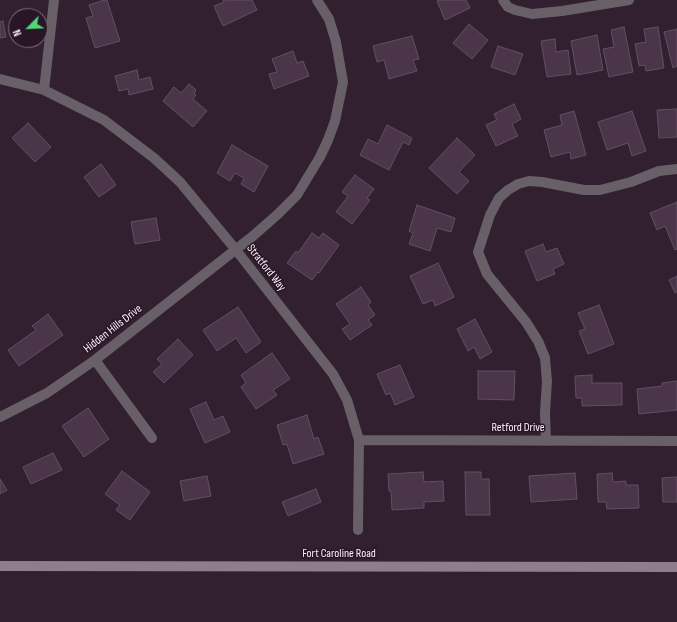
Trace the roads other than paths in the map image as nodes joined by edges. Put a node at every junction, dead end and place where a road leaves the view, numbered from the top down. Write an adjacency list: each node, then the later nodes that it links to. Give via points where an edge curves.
1 (54, 0): 6 (street)
2 (316, 0): 8 (street, Hidden Hills Drive, via 329,19 342,75 343,82 335,121 320,157 297,196)
3 (503, 0): 4 (street, via 515,10 532,14)
4 (629, 0)
5 (0, 79): 6 (street, Stratford Way)
6 (44, 90): 8 (street, Stratford Way, via 104,120 154,158 180,182)
7 (677, 169): 13 (street, via 659,171 600,190 584,190 529,181 508,190 499,198 490,215 478,252 487,274 526,322 545,358)
8 (236, 250): 9 (street, Hidden Hills Drive); 12 (street, Stratford Way, via 333,374 347,400)
9 (95, 360): 10 (street, Hidden Hills Drive, via 47,393); 11 (street)
10 (0, 417)
11 (152, 438)
12 (359, 440): 13 (street, Retford Drive); 15 (street, Stratford Way)
13 (546, 440): 14 (street, Retford Drive)
14 (677, 441)
15 (358, 530)
16 (0, 566): 17 (street, Fort Caroline Road)
17 (677, 567)

